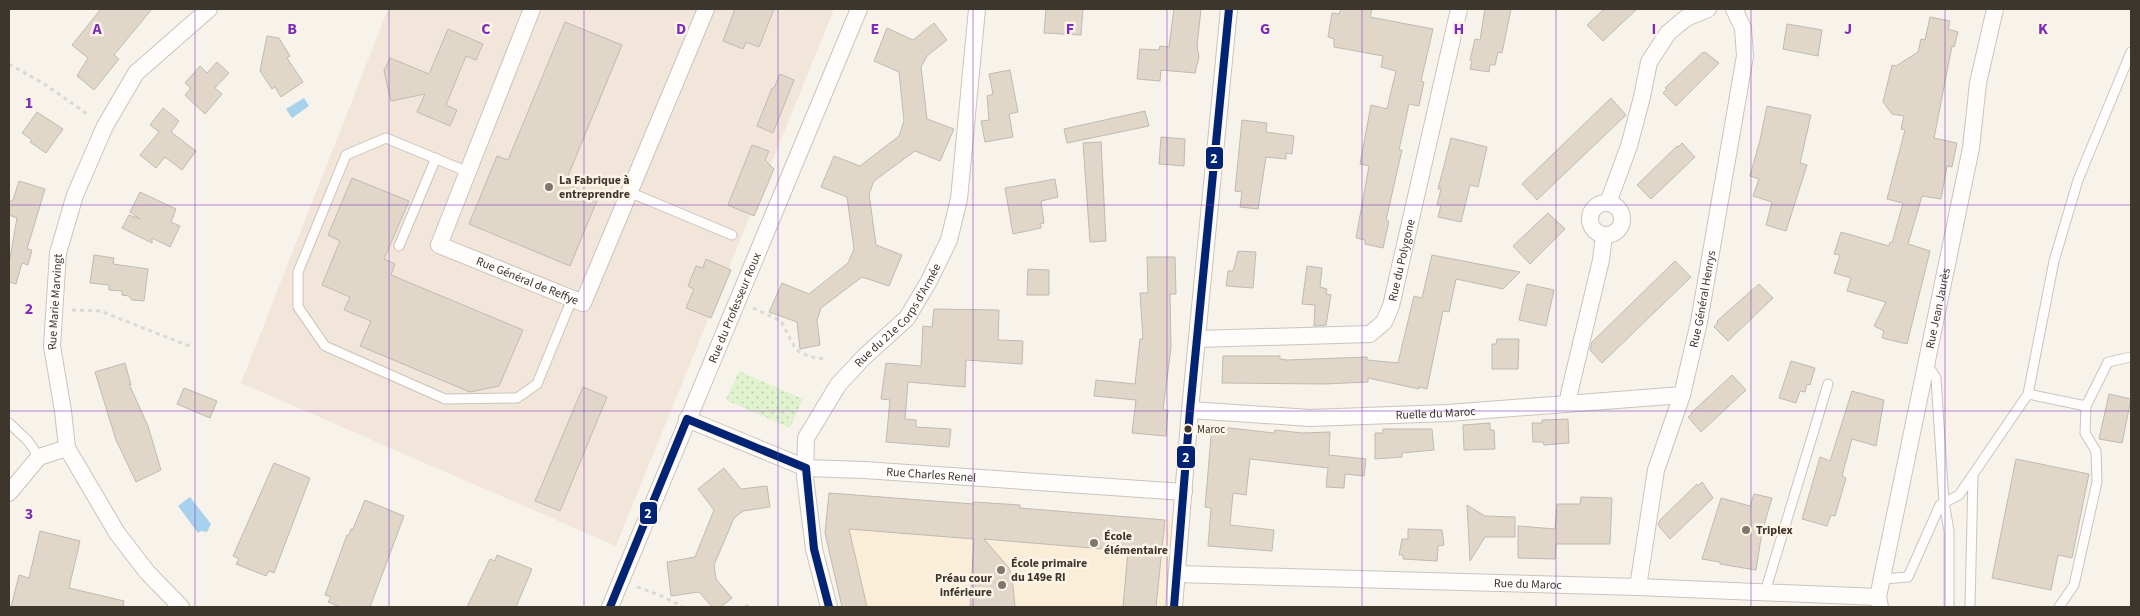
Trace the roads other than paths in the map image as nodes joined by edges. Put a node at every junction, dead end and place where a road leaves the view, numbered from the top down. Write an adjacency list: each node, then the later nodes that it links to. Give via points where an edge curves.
1 (209, 9): 31 (street, Rue Marie Marvingt, via 136,73 105,126 75,195 58,253 52,346)
2 (532, 9): 13 (street, Rue Général de Reffye)
3 (706, 9): 14 (street, Rue Général de Reffye)
4 (859, 9): 29 (street, Rue du Professeur Roux)
5 (977, 9): 33 (street, Rue du 21e Corps d'Armée, via 958,199 949,240 907,318 838,385 806,438)
6 (1229, 9): 20 (street)
7 (1459, 9): 20 (street, Rue du Polygone, via 1391,306 1384,322 1370,334)
8 (1708, 9): 15 (street, via 1686,18 1668,33 1649,62 1629,146)
9 (1734, 9): 25 (street, Rue Général Henrys, via 1743,28 1745,56 1699,322)
10 (1996, 9): 22 (street, Rue Jean Jaurès, via 1978,83 1971,148)
11 (2131, 52): 24 (lane, via 2078,180 2054,261)
12 (436, 158): 13 (lane); 18 (lane); 19 (lane, via 386,138 346,155 298,272 298,307 325,346 445,399 517,398 537,384)
13 (468, 172): 19 (street, Rue Général de Reffye, via 439,245)
14 (629, 192): 16 (lane); 19 (street, Rue Général de Reffye, via 583,303)
15 (1608, 203): 17 (street, via 1616,206 1622,222 1619,230); 17 (street, via 1599,204 1589,217 1590,226)
16 (732, 235)
17 (1604, 236): 26 (street)
18 (399, 246)
19 (572, 299)
20 (1197, 339): 28 (street)
21 (2131, 357): 27 (lane, via 2108,362)
22 (1926, 364): 37 (lane, via 1936,378); 39 (street, Rue Jean Jaurès)
23 (1828, 384): 41 (lane)
24 (2028, 394): 27 (lane); 34 (lane)
25 (1682, 395): 26 (street, Ruelle du Maroc); 40 (street, Rue Général Henrys, via 1656,470)
26 (1569, 403): 28 (street, Ruelle du Maroc, via 1448,413 1310,418)
27 (2086, 406): 49 (lane, via 2085,433 2096,451 2097,482 2074,585)
28 (1190, 410): 35 (street)
29 (687, 419): 33 (street, Rue Charles Renel); 44 (street, Rue du Professeur Roux)
30 (9, 423): 32 (lane)
31 (67, 448): 32 (street); 43 (street, Rue Marie Marvingt, via 118,533 147,572)
32 (39, 457): 36 (street)
33 (806, 468): 35 (street, Rue Charles Renel); 45 (street, Rue du 21e Corps d'Armée, via 814,549)
34 (1972, 476): 37 (lane, via 1959,495); 48 (lane)
35 (1184, 492): 38 (street)
36 (9, 494)
37 (1944, 502): 39 (lane, via 1908,577); 47 (lane, via 1949,531)
38 (1177, 574): 40 (street, Rue du Maroc); 46 (street)
39 (1882, 579): 42 (street, Rue Jean Jaurès)
40 (1638, 587): 41 (street, Rue du Maroc)
41 (1765, 592): 42 (street, Rue du Maroc)
42 (1879, 602)
43 (181, 607)
44 (610, 607)
45 (829, 607)
46 (1174, 607)
47 (1949, 607)
48 (1970, 607)
49 (2059, 607)

